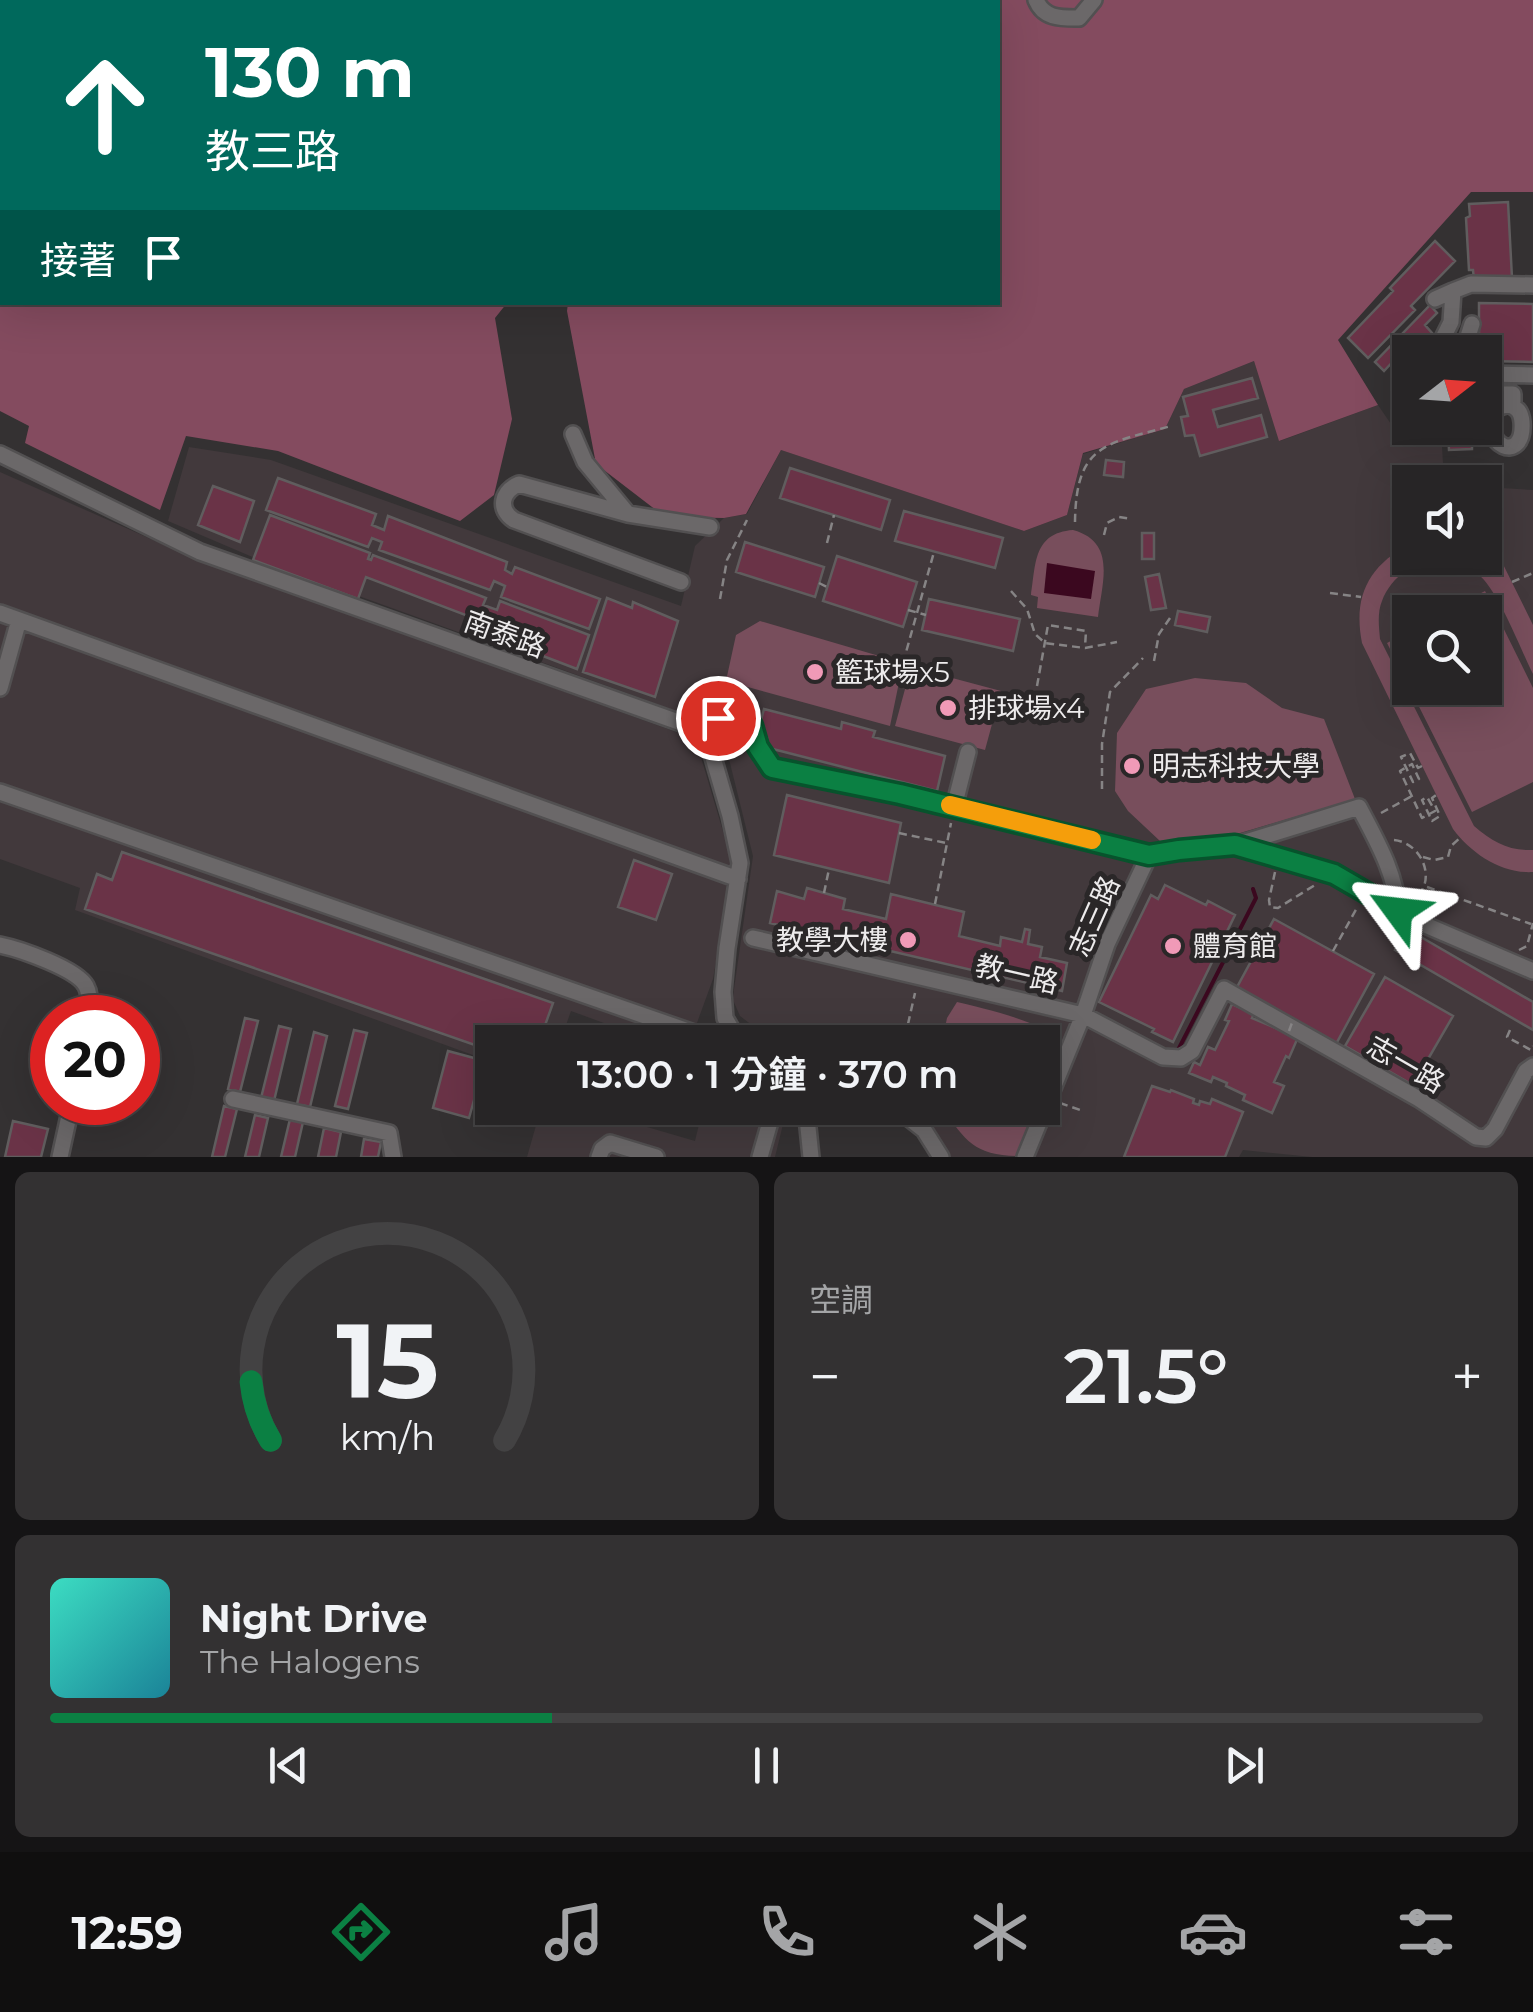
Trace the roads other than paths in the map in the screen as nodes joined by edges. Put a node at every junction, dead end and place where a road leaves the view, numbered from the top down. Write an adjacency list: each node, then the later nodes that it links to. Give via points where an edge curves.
1 (1036, 0): 2 (street, via 1052,18 1079,18)
2 (1094, 0)
3 (1533, 285): 4 (street, via 1471,284)
4 (1453, 291): 5 (street); 7 (street)
5 (1435, 299)
6 (1472, 324): 8 (street)
7 (1444, 335)
8 (1468, 335)
9 (1502, 374): 10 (street)
10 (1533, 375)
11 (1502, 394): 12 (street, via 1513,394)
12 (1513, 406)
13 (573, 434): 15 (street, via 584,462)
14 (0, 454): 27 (street, 南泰路, via 200,552 684,724 712,754 740,863)
15 (628, 514): 16 (street); 17 (street, via 520,484 510,488 502,507 514,520)
16 (710, 527)
17 (681, 582)
18 (0, 613): 19 (street)
19 (19, 620): 20 (street); 27 (street)
20 (0, 688)
21 (718, 718): 24 (street, via 752,726 772,768)
22 (968, 752): 24 (street)
23 (0, 792): 35 (street)
24 (954, 806): 26 (street)
25 (1235, 845): 26 (street, 志三路); 28 (street, 志三路, via 1334,874); 28 (street, via 1360,807 1387,862)
26 (1149, 855): 34 (street, 志三路)
27 (738, 879): 36 (street, 南泰路, via 723,992)
28 (1398, 908): 31 (street, 志三路)
29 (753, 938): 34 (street, 教一路)
30 (0, 945): 33 (street, via 80,976)
31 (1533, 971)
32 (1224, 989): 34 (street, 教一路, via 1192,1051 1180,1058 1163,1057); 37 (street, 志一路, via 1476,1137 1494,1129)
33 (89, 995)
34 (1083, 1014): 50 (street, 志三路)
35 (669, 1025)
36 (729, 1025)
37 (1533, 1066)
38 (233, 1098): 44 (street, via 389,1133)
39 (67, 1125): 43 (street)
40 (769, 1125): 47 (street)
41 (807, 1125): 48 (street)
42 (918, 1125): 49 (street)
43 (60, 1157)
44 (393, 1157)
45 (599, 1157): 46 (street, via 610,1143)
46 (656, 1157)
47 (760, 1157)
48 (810, 1157)
49 (941, 1157)
50 (1025, 1157)

